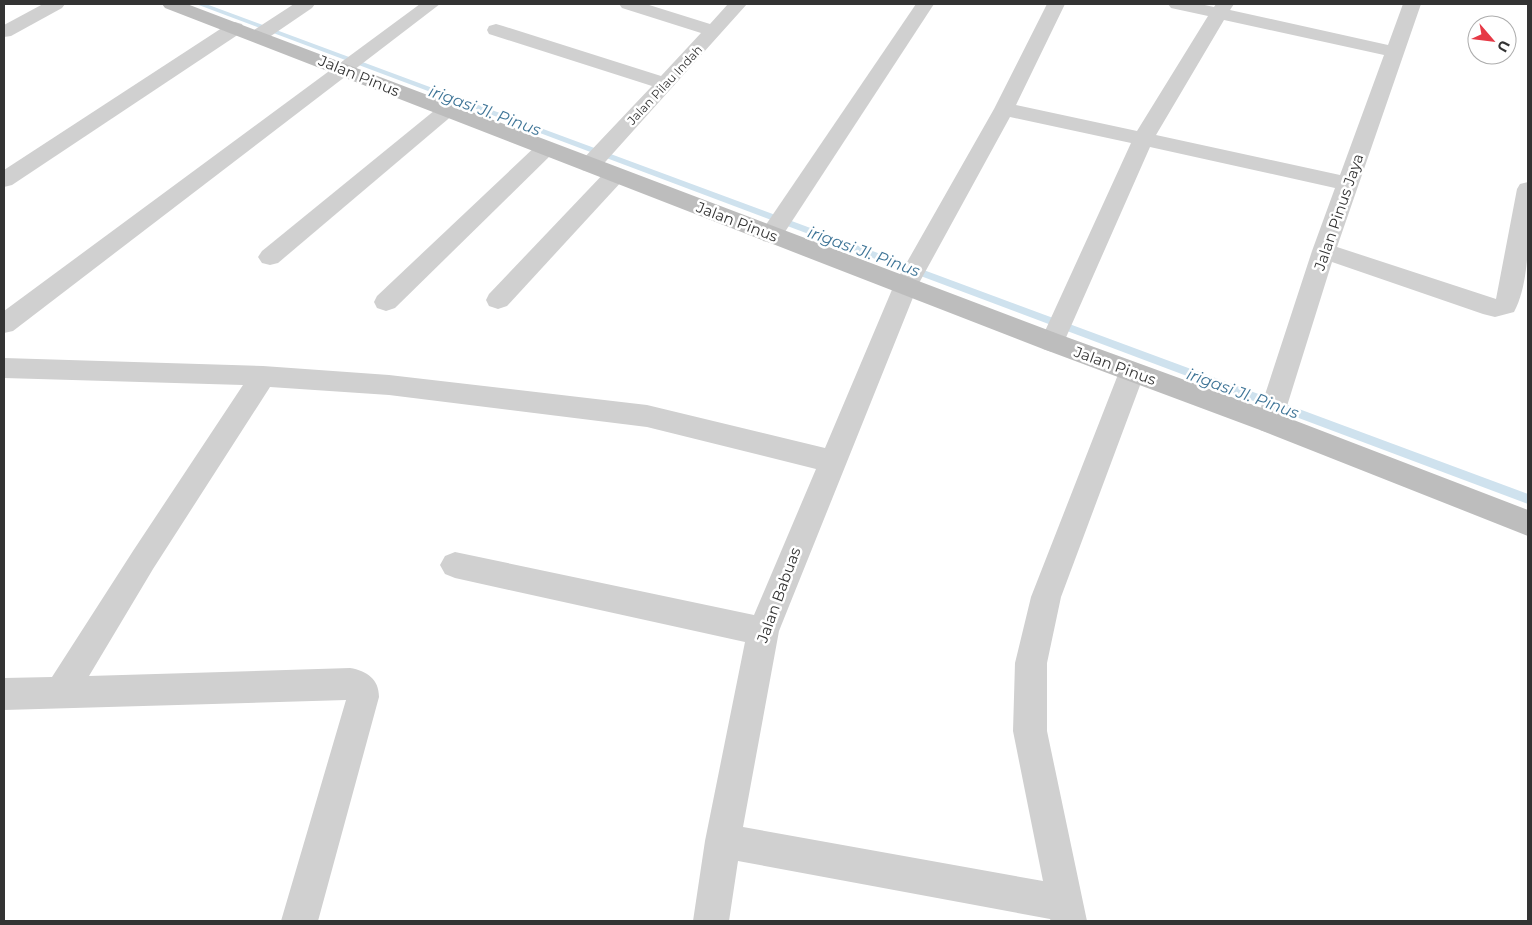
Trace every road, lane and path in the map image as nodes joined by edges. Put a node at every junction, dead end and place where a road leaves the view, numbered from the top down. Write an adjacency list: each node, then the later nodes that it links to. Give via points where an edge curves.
1 (56, 4): 15 (street)
2 (171, 4): 12 (street, Jalan Pinus)
3 (306, 4): 16 (street)
4 (431, 4): 18 (street)
5 (628, 4): 14 (street)
6 (738, 4): 14 (street, Jalan Pilau Indah)
7 (925, 4): 29 (street)
8 (1056, 4): 20 (street, Jalan Babuas)
9 (1177, 4): 11 (street)
10 (1412, 4): 17 (street, Jalan Pinus Jaya)
11 (1223, 9): 17 (street); 22 (street)
12 (235, 28): 16 (street, Jalan Pinus); 26 (street)
13 (496, 30): 19 (street)
14 (714, 31): 19 (street, Jalan Pilau Indah)
15 (4, 32)
16 (258, 36): 18 (street, Jalan Pinus)
17 (1395, 52): 27 (street, Jalan Pinus Jaya)
18 (344, 70): 21 (street, Jalan Pinus); 35 (street)
19 (666, 84): 24 (street, Jalan Pilau Indah)
20 (1004, 109): 22 (street); 32 (street, Jalan Babuas)
21 (447, 110): 23 (street, Jalan Pinus); 31 (street)
22 (1143, 139): 27 (street); 36 (street)
23 (546, 148): 24 (street, Jalan Pinus); 34 (street)
24 (590, 166): 25 (street, Jalan Pinus)
25 (615, 175): 29 (street, Jalan Pinus); 33 (street)
26 (4, 180)
27 (1348, 184): 30 (street, Jalan Pinus Jaya)
28 (1528, 189): 30 (street, via 1505,306 1483,305)
29 (771, 235): 32 (street, Jalan Pinus)
30 (1324, 251): 40 (street, Jalan Pinus Jaya)
31 (270, 257)
32 (906, 285): 36 (street, Jalan Pinus); 41 (street, Jalan Babuas)
33 (498, 300)
34 (386, 302)
35 (4, 324)
36 (1052, 342): 38 (street, Jalan Pinus)
37 (4, 368): 39 (street)
38 (1132, 372): 40 (street, Jalan Pinus); 48 (street, via 1046,597 1030,663 1030,731)
39 (263, 376): 41 (street, via 389,385 647,416); 45 (street)
40 (1269, 422): 42 (street, Jalan Pinus)
41 (832, 461): 44 (street, Jalan Babuas)
42 (1528, 523)
43 (455, 565): 44 (street)
44 (763, 631): 47 (street, Jalan Babuas)
45 (60, 692): 46 (street); 49 (street, via 350,684 363,690 364,697)
46 (4, 694)
47 (723, 841): 48 (street); 50 (street, Jalan Babuas)
48 (1067, 912)
49 (300, 921)
50 (712, 921)

